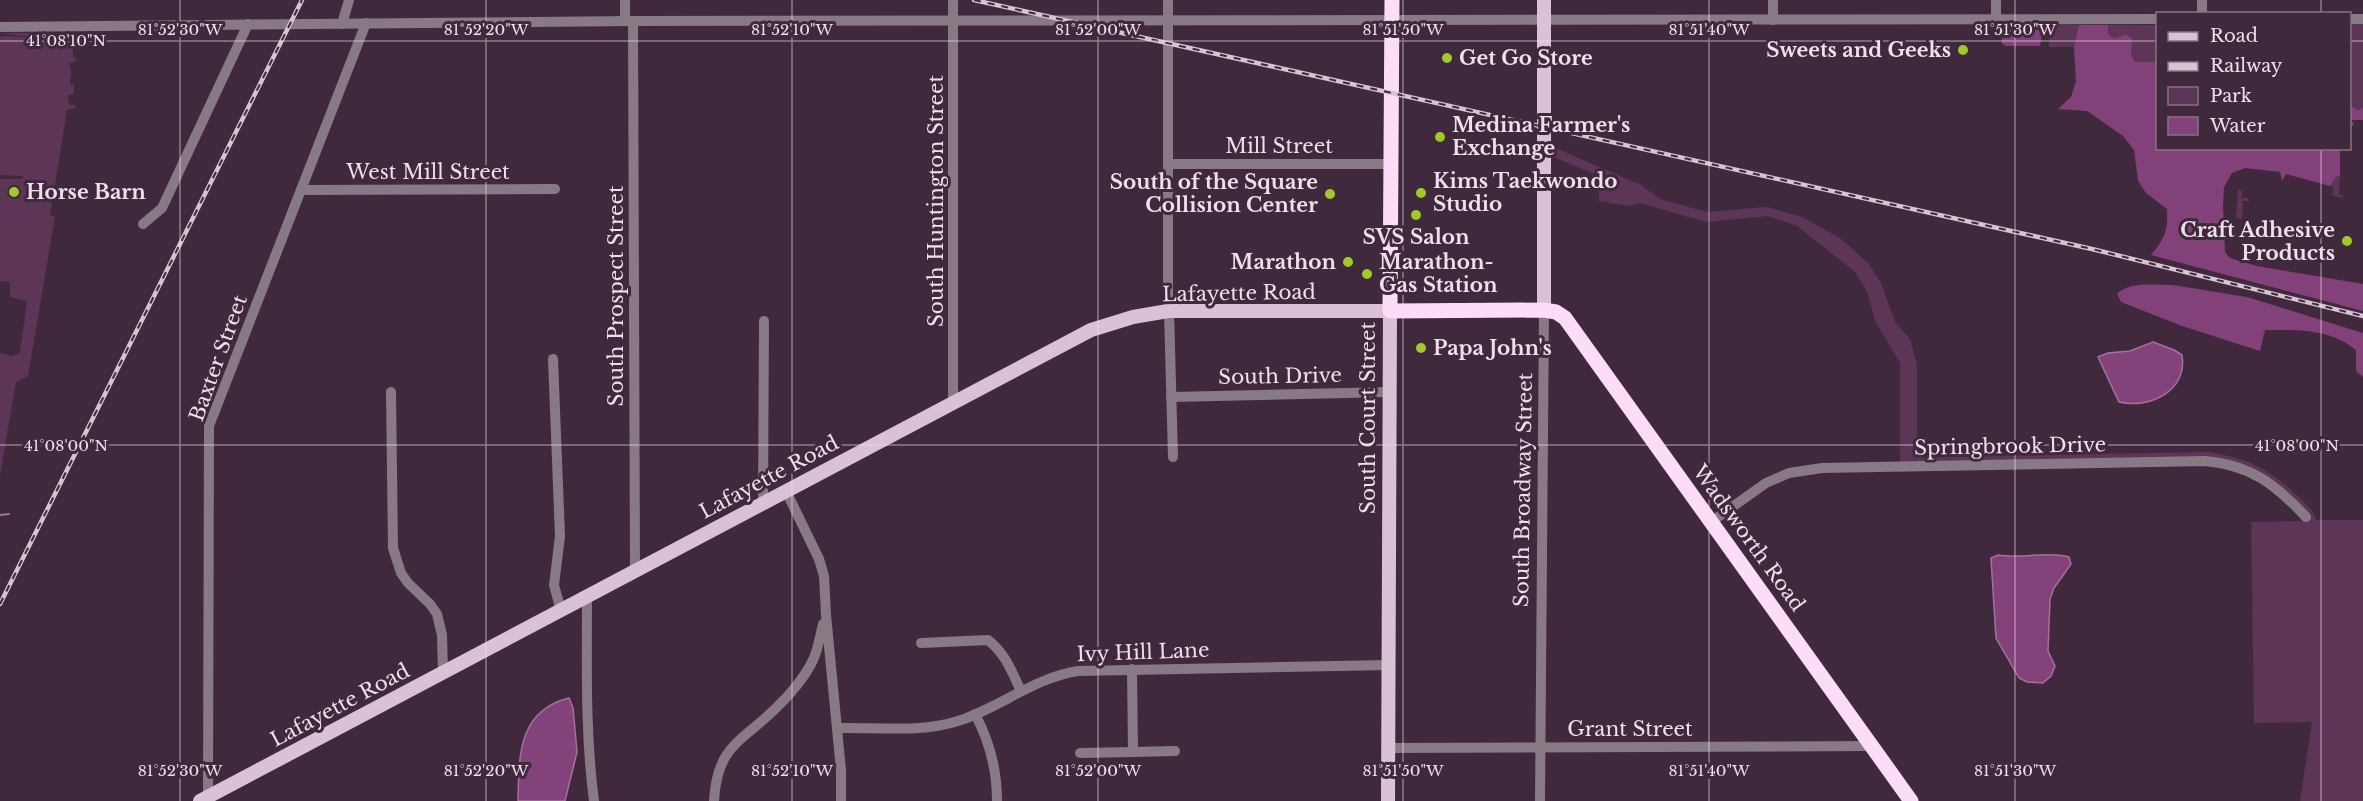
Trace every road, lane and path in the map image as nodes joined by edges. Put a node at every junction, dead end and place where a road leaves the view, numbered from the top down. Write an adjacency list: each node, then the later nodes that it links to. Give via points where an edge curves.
1 (349, 0): 19 (street)
2 (625, 0): 14 (street, South Prospect Street)
3 (953, 0): 15 (street, South Huntington Street)
4 (1168, 0): 16 (street)
5 (1392, 0): 11 (highway, South Court Street)
6 (1544, 0): 12 (main road, South Broadway Street)
7 (1773, 0): 13 (street)
8 (1996, 0): 9 (street)
9 (1996, 19): 10 (street); 13 (street)
10 (2156, 19)
11 (1392, 20): 12 (street); 16 (street); 22 (highway, South Court Street)
12 (1544, 20): 13 (street); 27 (main road, South Broadway Street)
13 (1773, 20)
14 (629, 21): 15 (street); 17 (street); 40 (street, South Prospect Street)
15 (955, 21): 16 (street); 34 (street, South Huntington Street)
16 (1168, 21): 21 (street)
17 (366, 23): 19 (street); 24 (street, Baxter Street)
18 (248, 24): 19 (street); 20 (street); 25 (street, via 162,208)
19 (342, 24)
20 (0, 27)
21 (1168, 164): 22 (street, Mill Street); 28 (street)
22 (1390, 164): 26 (highway, South Court Street)
23 (555, 189): 24 (street, West Mill Street)
24 (301, 190): 57 (street, Baxter Street, via 209,426)
25 (143, 224)
26 (1390, 310): 27 (highway); 28 (main road, Lafayette Road); 32 (main road, South Court Street)
27 (1544, 310): 39 (highway, Wadsworth Road, via 1565,318); 52 (street, South Broadway Street)
28 (1168, 311): 33 (street); 34 (main road, Lafayette Road, via 1090,330)
29 (764, 321): 37 (street)
30 (553, 359): 42 (street, via 560,536 554,585)
31 (391, 392): 47 (street, via 393,548 401,573 436,614 442,635)
32 (1389, 392): 33 (street, South Drive); 45 (main road, South Court Street)
33 (1170, 397): 35 (street)
34 (953, 402): 36 (main road, Lafayette Road)
35 (1173, 458)
36 (786, 491): 37 (main road, Lafayette Road); 43 (street, via 819,559)
37 (763, 502): 40 (main road, Lafayette Road)
38 (2306, 517): 39 (street, Springbrook Drive, via 2265,479 2235,466 2205,460 1822,468 1766,483)
39 (1712, 522): 51 (highway, Wadsworth Road)
40 (635, 571): 41 (main road, Lafayette Road)
41 (587, 597): 42 (main road, Lafayette Road); 58 (street, via 588,720)
42 (561, 611): 47 (main road, Lafayette Road)
43 (826, 615): 50 (street); 59 (street, via 814,660 777,708 730,750 718,775)
44 (921, 643): 48 (street, via 988,640 1010,666)
45 (1388, 665): 46 (street, Ivy Hill Lane); 53 (main road, South Court Street)
46 (1132, 669): 48 (street, Ivy Hill Lane, via 1062,673); 55 (street)
47 (443, 673): 57 (main road, Lafayette Road)
48 (1021, 691): 49 (street, Ivy Hill Lane)
49 (975, 714): 50 (street, Ivy Hill Lane, via 933,727); 61 (street, via 993,754)
50 (837, 728): 60 (street)
51 (1872, 746): 52 (street, Grant Street); 64 (highway, Wadsworth Road)
52 (1540, 747): 53 (street, Grant Street); 63 (street, South Broadway Street)
53 (1388, 748): 62 (main road, South Court Street)
54 (1175, 751): 55 (street)
55 (1133, 752): 56 (street)
56 (1080, 753)
57 (204, 799)
58 (594, 801)
59 (714, 801)
60 (841, 801)
61 (997, 801)
62 (1388, 801)
63 (1540, 801)
64 (1911, 801)

